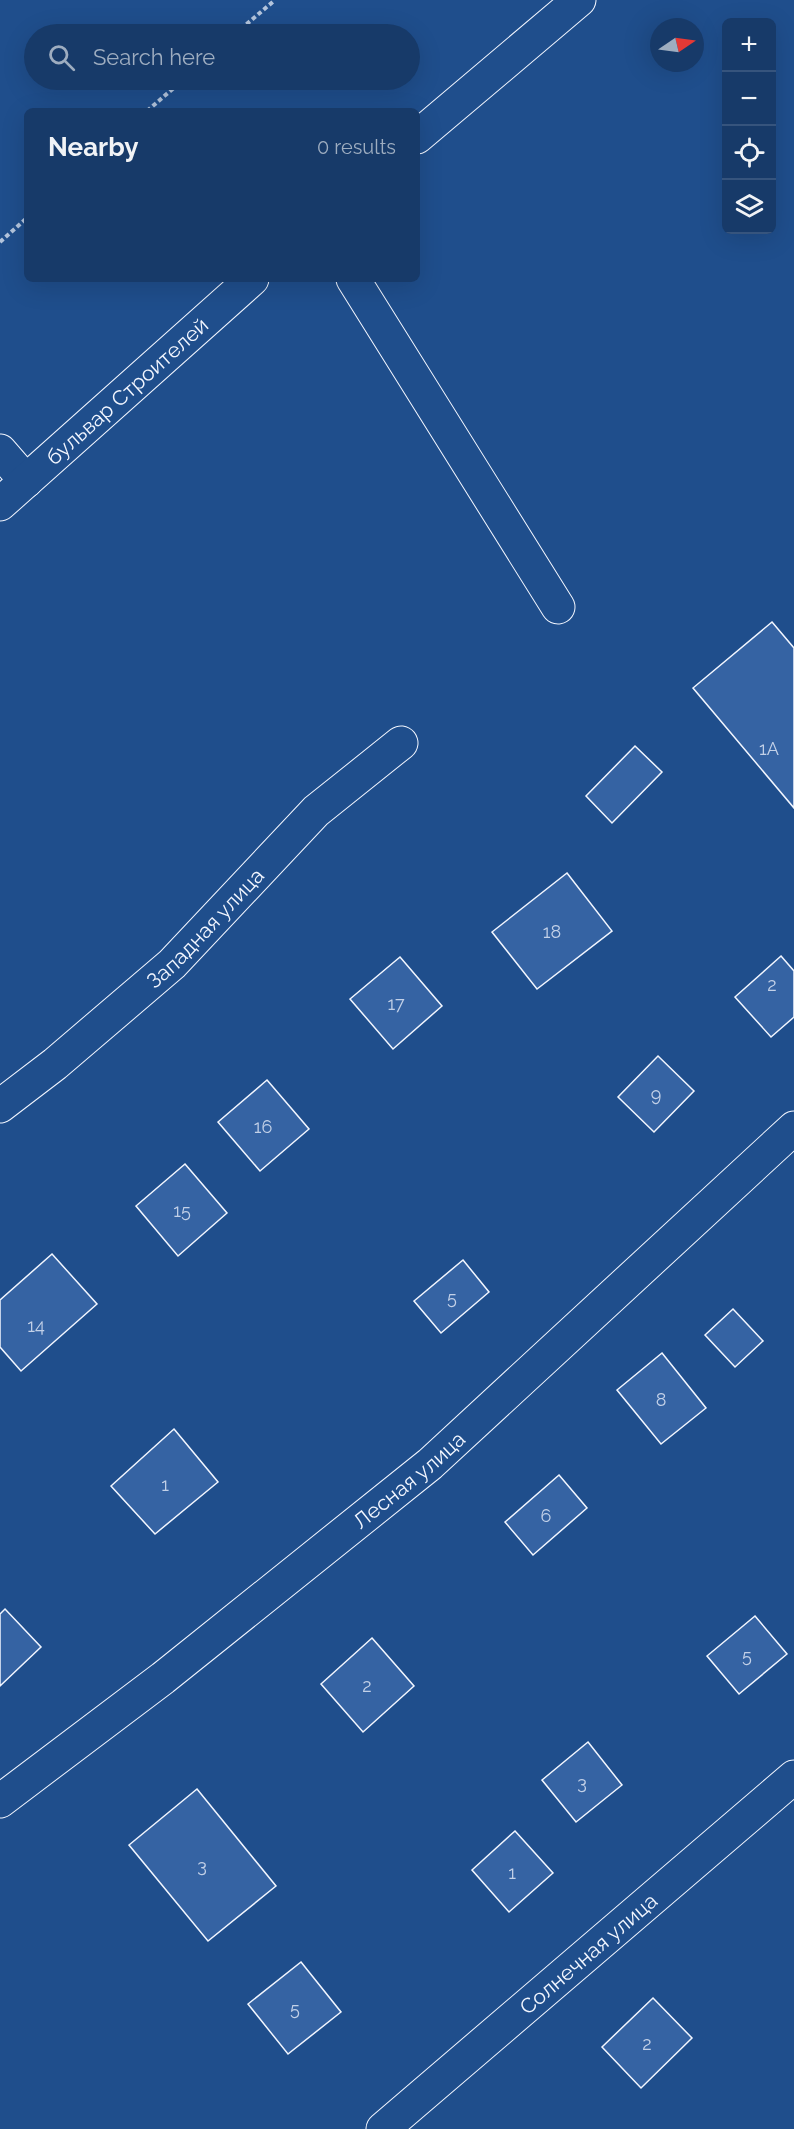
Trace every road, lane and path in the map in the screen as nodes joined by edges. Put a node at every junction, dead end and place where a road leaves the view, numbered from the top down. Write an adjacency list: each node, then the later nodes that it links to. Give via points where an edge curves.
1 (275, 0): 3 (path)
2 (579, 0): 6 (street)
3 (247, 24)
4 (171, 90): 5 (path)
5 (150, 108)
6 (420, 134)
7 (24, 221): 8 (path)
8 (0, 242)
9 (249, 282): 12 (street, бульвар Строителей)
10 (355, 282): 14 (street)
11 (0, 451): 12 (street)
12 (26, 481): 13 (street, бульвар Строителей)
13 (0, 504)
14 (558, 606)
15 (401, 743): 16 (street, Западная улица, via 316,812 172,964)
16 (0, 1106)
17 (794, 1128): 19 (street, Лесная улица, via 430,1464 163,1678)
18 (794, 1777): 20 (street, Солнечная улица)
19 (0, 1801)
20 (383, 2129)

